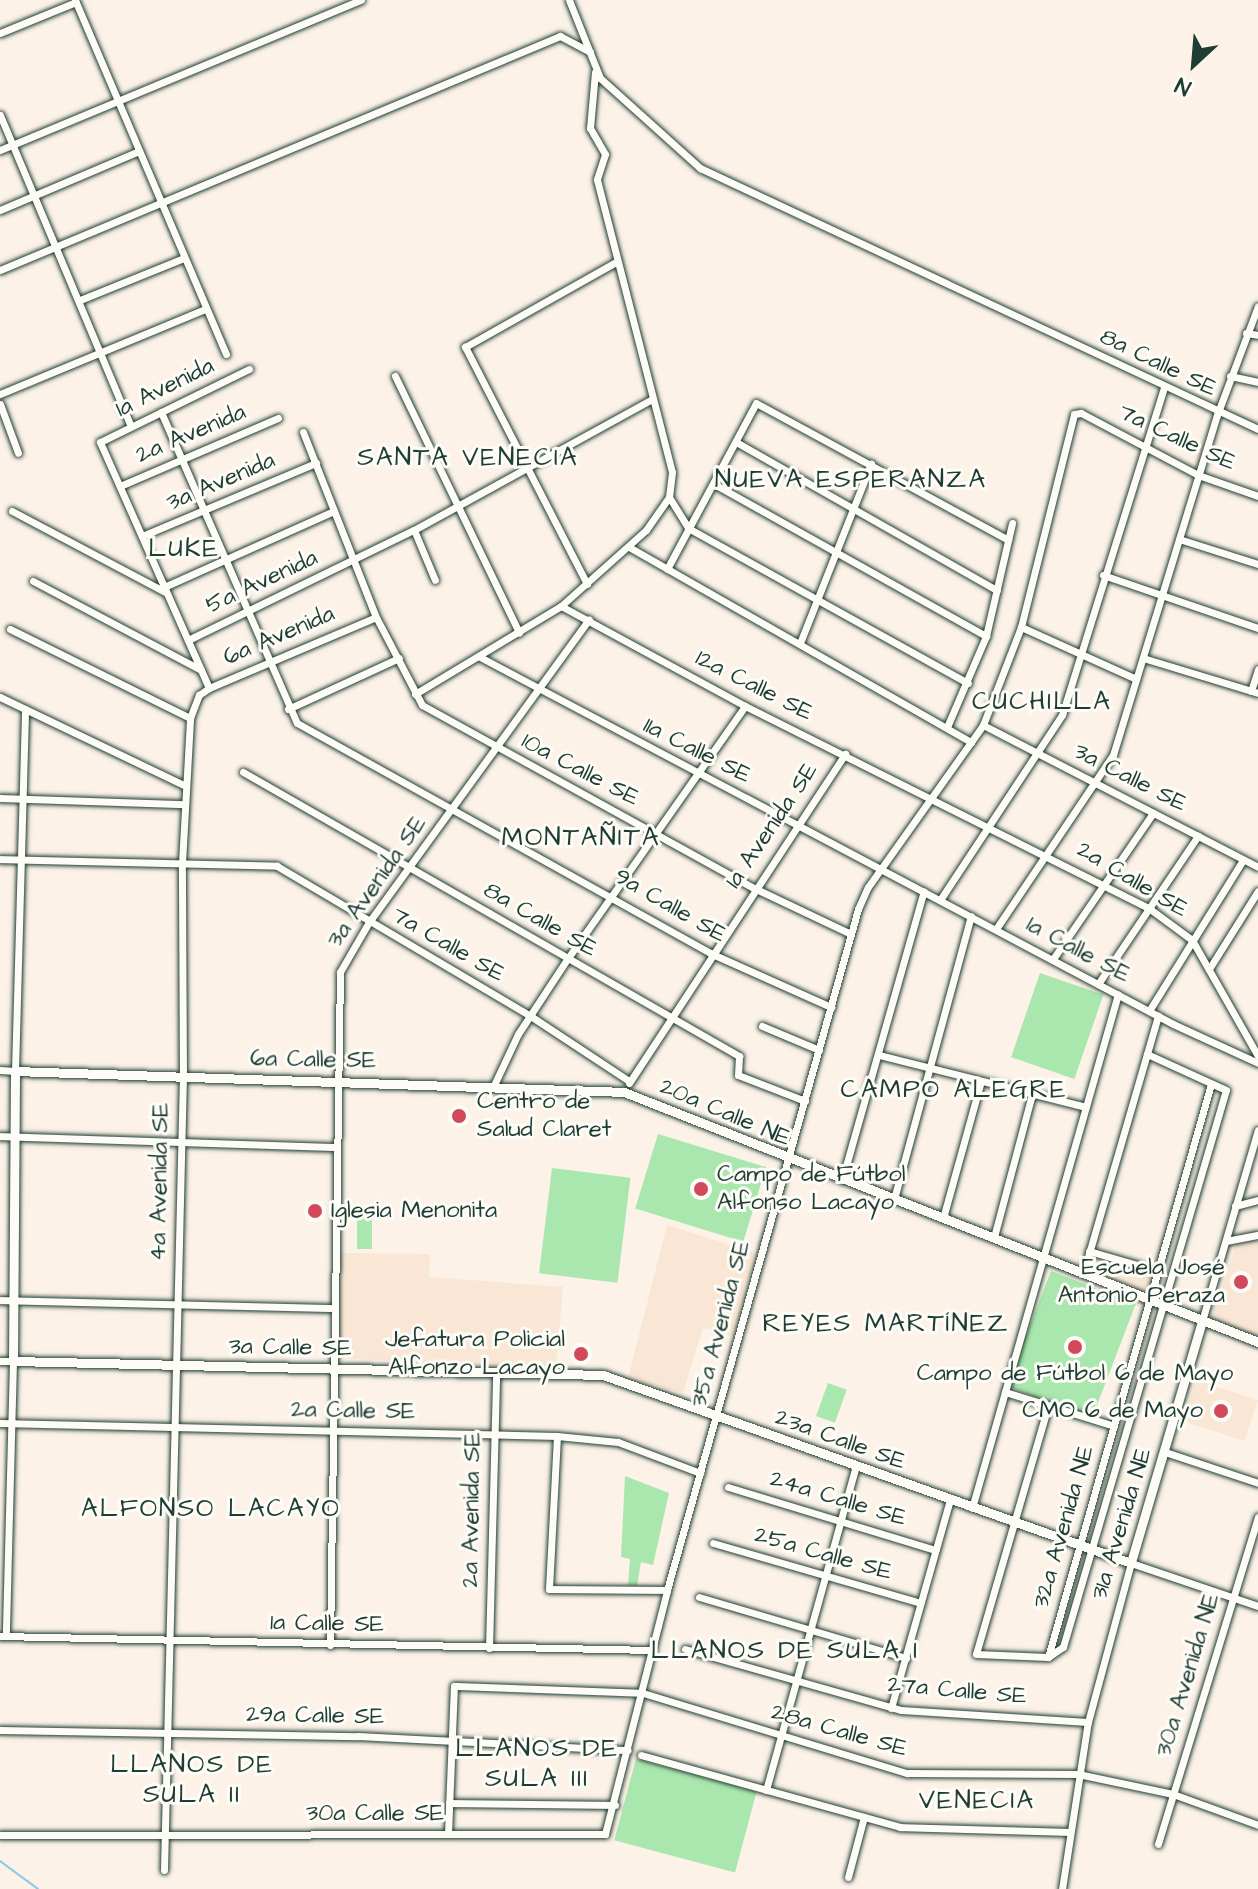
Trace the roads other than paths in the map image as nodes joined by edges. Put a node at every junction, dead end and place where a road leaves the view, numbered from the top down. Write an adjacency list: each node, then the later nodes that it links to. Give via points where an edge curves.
1 (361, 0): 7 (street)
2 (569, 0): 5 (street)
3 (76, 1): 4 (street); 7 (street)
4 (0, 33)
5 (590, 52): 6 (street); 13 (street, via 560,36)
6 (594, 62): 17 (street, via 590,128 605,154 597,179); 30 (street, 8a Calle SE, via 600,78 700,168)
7 (118, 101): 9 (street); 11 (street)
8 (0, 115): 9 (street)
9 (13, 144): 10 (street); 12 (street)
10 (0, 150)
11 (139, 151): 12 (street); 13 (street)
12 (35, 196): 14 (street); 15 (street)
13 (161, 203): 15 (street); 16 (street)
14 (0, 210)
15 (57, 247): 18 (street); 19 (street)
16 (184, 258): 19 (street); 21 (street)
17 (616, 262): 32 (street); 47 (street, via 465,347)
18 (0, 270)
19 (80, 300): 24 (street)
20 (1258, 306): 22 (street)
21 (205, 309): 24 (street); 25 (street)
22 (1246, 333): 23 (street); 28 (street)
23 (1258, 335)
24 (102, 352): 31 (street); 38 (street)
25 (226, 354)
26 (249, 369): 34 (street, 1a Avenida)
27 (395, 376): 53 (street)
28 (1230, 376): 29 (street); 36 (street)
29 (1258, 382)
30 (1164, 388): 36 (street, 8a Calle SE); 42 (street)
31 (0, 394)
32 (652, 399): 47 (street, 5a Avenida); 52 (street, via 672,472)
33 (0, 404): 43 (street)
34 (161, 412): 38 (street, 1a Avenida); 44 (street)
35 (1081, 413): 42 (street, 7a Calle SE); 82 (street, 35a Avenida SE, via 1074,414 1069,427)
36 (1217, 415): 39 (street, 8a Calle SE); 48 (street)
37 (278, 418): 44 (street, 2a Avenida)
38 (131, 426): 50 (street, 1a Avenida, via 100,442)
39 (1258, 429)
40 (303, 432): 45 (street, 10a Calle SE)
41 (736, 442): 46 (street, via 756,403); 49 (street); 54 (street)
42 (1143, 447): 48 (street, 7a Calle SE); 70 (street)
43 (18, 453)
44 (182, 462): 50 (street, 2a Avenida); 57 (street)
45 (316, 463): 56 (street, 10a Calle SE); 57 (street, 3a Avenida)
46 (871, 464): 54 (street); 63 (street)
47 (527, 467): 53 (street, 5a Avenida); 73 (street)
48 (1198, 475): 51 (street, 7a Calle SE); 62 (street)
49 (714, 484): 59 (street); 65 (street)
50 (120, 486): 61 (street)
51 (1258, 496)
52 (669, 497): 59 (street); 64 (street)
53 (458, 505): 60 (street, 5a Avenida); 85 (street)
54 (853, 508): 65 (street); 75 (street)
55 (12, 511): 74 (street)
56 (334, 511): 66 (street); 67 (street, 10a Calle SE)
57 (204, 513): 61 (street, 3a Avenida); 66 (street)
58 (1012, 523): 63 (street)
59 (688, 528): 69 (street); 76 (street)
60 (414, 530): 67 (street, 5a Avenida); 71 (street)
61 (142, 536): 74 (street)
62 (1179, 539): 68 (street); 77 (street)
63 (1008, 540): 75 (street)
64 (629, 547): 69 (street); 73 (street)
65 (836, 552): 76 (street); 86 (street)
66 (225, 560): 74 (street); 79 (street)
67 (354, 561): 79 (street, 5a Avenida); 80 (street, 10a Calle SE)
68 (1258, 564)
69 (667, 569): 88 (street)
70 (1103, 575): 77 (street); 89 (street)
71 (435, 580)
72 (33, 581): 95 (street)
73 (587, 584): 78 (street)
74 (166, 590): 87 (street)
75 (997, 590): 86 (street)
76 (818, 597): 88 (street); 97 (street)
77 (1162, 597): 83 (street); 92 (street)
78 (561, 606): 81 (street, 12a Calle SE); 85 (street)
79 (246, 611): 87 (street, 5a Avenida); 93 (street)
80 (376, 617): 91 (street, 10a Calle SE); 93 (street, 6a Avenida)
81 (589, 619): 99 (street, 3a Avenida SE); 104 (street, 12a Calle SE)
82 (1021, 627): 89 (street); 108 (street, 35a Avenida SE)
83 (1258, 628)
84 (10, 629): 107 (street)
85 (519, 633): 90 (street)
86 (986, 636): 97 (street)
87 (188, 640): 95 (street)
88 (800, 643): 109 (street)
89 (1077, 652): 96 (street); 113 (street, via 1062,715)
90 (480, 657): 99 (street, 11a Calle SE); 101 (street)
91 (399, 658): 101 (street, 10a Calle SE); 106 (street)
92 (1143, 658): 96 (street); 100 (street)
93 (268, 661): 98 (street, 6a Avenida); 106 (street)
94 (1258, 669): 100 (street)
95 (201, 670): 98 (street)
96 (1136, 679): 116 (street, via 1127,719)
97 (968, 683): 109 (street)
98 (209, 688): 102 (street, 6a Avenida)
99 (538, 691): 111 (street, 3a Avenida SE); 115 (street, 11a Calle SE)
100 (1254, 692)
101 (415, 694): 111 (street, 10a Calle SE, via 431,711)
102 (199, 695): 107 (street, 4a Avenida SE)
103 (0, 697): 105 (street)
104 (745, 706): 112 (street, 12a Calle SE); 115 (street)
105 (25, 709): 117 (street); 119 (street)
106 (288, 709): 122 (street, 9a Calle SE, via 297,723)
107 (190, 718): 117 (street, 4a Avenida SE)
108 (983, 725): 110 (street, 35a Avenida SE); 113 (street, 3a Calle SE)
109 (947, 727): 110 (street)
110 (971, 742): 118 (street, 35a Avenida SE)
111 (496, 748): 122 (street, 3a Avenida SE); 126 (street, 10a Calle SE)
112 (845, 754): 118 (street, 12a Calle SE); 124 (street, 1a Avenida SE)
113 (1039, 754): 116 (street, 3a Calle SE); 125 (street)
114 (243, 772): 134 (street, 8a Calle SE)
115 (697, 773): 124 (street, 11a Calle SE); 126 (street)
116 (1096, 784): 123 (street, 3a Calle SE); 128 (street)
117 (184, 785): 121 (street, 4a Avenida SE)
118 (931, 795): 125 (street, 2a Calle SE); 135 (street, 35a Avenida SE)
119 (24, 797): 120 (street); 121 (street); 130 (street)
120 (0, 798)
121 (185, 804): 132 (street, 4a Avenida SE)
122 (452, 810): 134 (street, 3a Avenida SE); 140 (street, 9a Calle SE)
123 (1153, 813): 127 (street, 3a Calle SE); 136 (street)
124 (797, 824): 135 (street, 11a Calle SE); 137 (street, 1a Avenida SE)
125 (989, 825): 128 (street, 2a Calle SE); 141 (street)
126 (655, 833): 137 (street, 10a Calle SE); 140 (street)
127 (1198, 836): 131 (street, 3a Calle SE); 142 (street)
128 (1046, 853): 136 (street, 2a Calle SE); 145 (street)
129 (0, 859): 130 (street, 7a Calle SE)
130 (22, 860): 132 (street, 7a Calle SE); 167 (street)
131 (1243, 860): 133 (street, 3a Calle SE); 147 (street)
132 (182, 863): 144 (street, 7a Calle SE, via 277,866); 168 (street, 4a Avenida SE)
133 (1258, 867)
134 (409, 868): 144 (street, 3a Avenida SE); 149 (street, 8a Calle SE)
135 (882, 868): 138 (street, 1a Calle SE); 146 (street, 35a Avenida SE, via 868,887)
136 (1105, 882): 142 (street, 2a Calle SE); 150 (street)
137 (754, 888): 146 (street, 10a Calle SE); 148 (street, 1a Avenida SE)
138 (924, 891): 141 (street, 1a Calle SE); 162 (street)
139 (1258, 893): 151 (street)
140 (612, 896): 148 (street, 9a Calle SE); 149 (street)
141 (940, 900): 143 (street, 1a Calle SE)
142 (1150, 909): 147 (street, 2a Calle SE); 152 (street)
143 (971, 916): 145 (street, 1a Calle SE); 165 (street)
144 (369, 922): 157 (street, 7a Calle SE); 169 (street, 3a Avenida SE, via 340,972)
145 (996, 929): 150 (street, 1a Calle SE)
146 (851, 934): 154 (street, 35a Avenida SE)
147 (1192, 940): 151 (street, 2a Calle SE); 155 (street)
148 (710, 953): 154 (street, 9a Calle SE); 158 (street, 1a Avenida SE)
149 (568, 958): 157 (street); 158 (street, 8a Calle SE)
150 (1053, 959): 152 (street, 1a Calle SE)
151 (1209, 969): 163 (street, 2a Calle SE)
152 (1098, 984): 153 (street, 1a Calle SE)
153 (1118, 994): 155 (street, 1a Calle SE); 177 (street)
154 (831, 1007): 160 (street, 35a Avenida SE)
155 (1149, 1011): 156 (street, 1a Calle SE)
156 (1158, 1016): 161 (street); 164 (street, 1a Calle SE)
157 (532, 1017): 170 (street, 7a Calle SE); 173 (street)
158 (669, 1019): 170 (street, 1a Avenida SE); 176 (street, 8a Calle SE, via 739,1056 738,1075)
159 (762, 1026): 160 (street)
160 (819, 1050): 176 (street, 35a Avenida SE)
161 (1147, 1054): 172 (street); 193 (street)
162 (879, 1055): 165 (street); 185 (street)
163 (1258, 1056)
164 (1258, 1063)
165 (931, 1068): 171 (street); 186 (street)
166 (0, 1070): 167 (street, 6a Calle SE)
167 (15, 1071): 168 (street, 6a Calle SE); 180 (street)
168 (183, 1077): 169 (street, 6a Calle SE); 181 (street, 4a Avenida SE)
169 (338, 1080): 173 (street, 6a Calle SE); 183 (street, 3a Avenida SE)
170 (629, 1081): 174 (street, 1a Avenida SE)
171 (981, 1081): 175 (street); 189 (street)
172 (1211, 1084): 195 (street, 32a Avenida NE); 201 (street, via 1226,1090)
173 (494, 1085): 174 (street, 6a Calle SE)
174 (624, 1092): 184 (street, 20a Calle NE)
175 (1032, 1094): 177 (street); 191 (street)
176 (805, 1101): 184 (street, 35a Avenida SE)
177 (1086, 1107): 194 (street)
178 (1258, 1130): 182 (street, 31a Avenida NE)
179 (0, 1136): 180 (street)
180 (15, 1136): 181 (street); 198 (street)
181 (181, 1141): 183 (street); 200 (street, 4a Avenida SE)
182 (1256, 1146): 188 (street, 31a Avenida NE)
183 (337, 1147): 202 (street, 3a Avenida SE)
184 (786, 1160): 185 (street, 20a Calle NE); 212 (street, 35a Avenida SE)
185 (842, 1180): 186 (street, 20a Calle NE)
186 (894, 1199): 189 (street, 20a Calle NE)
187 (1258, 1200): 188 (street)
188 (1235, 1206): 192 (street, 31a Avenida NE)
189 (943, 1218): 191 (street, 20a Calle NE)
190 (1258, 1235): 192 (street)
191 (994, 1237): 194 (street, 20a Calle NE)
192 (1226, 1241): 203 (street, 31a Avenida NE)
193 (1089, 1251): 195 (street); 196 (street)
194 (1044, 1257): 196 (street, 20a Calle NE); 210 (street)
195 (1158, 1271): 199 (street, 32a Avenida NE)
196 (1083, 1274): 199 (street, 20a Calle NE)
197 (0, 1300): 198 (street)
198 (13, 1300): 200 (street); 206 (street)
199 (1149, 1301): 201 (street, 20a Calle NE); 215 (street, 32a Avenida NE)
200 (177, 1304): 202 (street); 207 (street, 4a Avenida SE)
201 (1164, 1307): 203 (street, 20a Calle NE); 247 (street, via 1069,1630 1063,1647)
202 (335, 1308): 208 (street, 3a Avenida SE)
203 (1202, 1321): 204 (street, 20a Calle NE); 220 (street, 31a Avenida NE)
204 (1258, 1342)
205 (0, 1361): 206 (street, 3a Calle SE)
206 (13, 1361): 207 (street, 3a Calle SE); 214 (street)
207 (175, 1366): 208 (street, 3a Calle SE); 216 (street, 4a Avenida SE)
208 (334, 1368): 209 (street, 3a Calle SE); 217 (street, 3a Avenida SE)
209 (496, 1372): 212 (street, 3a Calle SE, via 603,1375); 218 (street, 2a Avenida SE)
210 (1005, 1392): 211 (street); 226 (street)
211 (1048, 1406): 215 (street); 229 (street)
212 (717, 1416): 221 (street, 23a Calle SE); 222 (street, 35a Avenida SE)
213 (0, 1423): 214 (street, 2a Calle SE)
214 (11, 1423): 216 (street, 2a Calle SE); 241 (street)
215 (1114, 1426): 231 (street, 32a Avenida NE)
216 (174, 1428): 217 (street, 2a Calle SE); 242 (street, 4a Avenida SE)
217 (333, 1432): 218 (street, 2a Calle SE); 243 (street, 3a Avenida SE)
218 (494, 1432): 219 (street, 2a Calle SE); 244 (street, 2a Avenida SE)
219 (557, 1436): 222 (street, 2a Calle SE, via 618,1442); 235 (street, via 549,1589)
220 (1165, 1452): 223 (street); 233 (street, 31a Avenida NE)
221 (855, 1468): 225 (street, 23a Calle SE); 228 (street)
222 (700, 1473): 235 (street, 35a Avenida SE)
223 (1258, 1483)
224 (728, 1487): 228 (street, 24a Calle SE)
225 (950, 1500): 226 (street, 23a Calle SE); 232 (street)
226 (972, 1508): 229 (street, 23a Calle SE)
227 (1258, 1517): 237 (street, 30a Avenida NE)
228 (840, 1520): 232 (street, 24a Calle SE); 234 (street)
229 (1014, 1522): 231 (street, 23a Calle SE); 247 (street, via 976,1654)
230 (713, 1543): 234 (street, 25a Calle SE)
231 (1080, 1545): 233 (street, 23a Calle SE); 247 (street, 32a Avenida NE)
232 (936, 1550): 238 (street)
233 (1131, 1563): 237 (street); 252 (street, 31a Avenida NE)
234 (825, 1577): 238 (street, 25a Calle SE); 240 (street)
235 (667, 1590): 246 (street, 35a Avenida SE)
236 (699, 1597): 240 (street)
237 (1232, 1597): 239 (street); 261 (street, 30a Avenida NE)
238 (921, 1603): 248 (street)
239 (1258, 1606)
240 (810, 1630): 248 (street); 249 (street)
241 (3, 1636): 242 (street, 1a Calle SE)
242 (169, 1641): 243 (street, 1a Calle SE); 254 (street, 4a Avenida SE)
243 (330, 1645): 244 (street, 1a Calle SE)
244 (489, 1648): 246 (street, 1a Calle SE)
245 (685, 1649): 249 (street, 27a Calle SE)
246 (653, 1650): 250 (street, 35a Avenida SE)
247 (1048, 1657)
248 (906, 1658): 251 (street)
249 (796, 1681): 251 (street, 27a Calle SE); 255 (street)
250 (643, 1693): 255 (street, 28a Calle SE); 256 (street, 28a Calle SE, via 454,1686); 257 (street, 35a Avenida SE)
251 (891, 1708): 252 (street, 27a Calle SE)
252 (1088, 1722): 259 (street, 31a Avenida NE)
253 (0, 1730): 254 (street, 29a Calle SE)
254 (166, 1733): 256 (street, 29a Calle SE); 267 (street, 4a Avenida SE)
255 (781, 1735): 259 (street, 28a Calle SE, via 907,1773); 260 (street)
256 (452, 1741): 257 (street, 29a Calle SE); 262 (street)
257 (628, 1750): 263 (street, 35a Avenida SE)
258 (641, 1755): 260 (street)
259 (1078, 1774): 261 (street, 28a Calle SE); 266 (street, 31a Avenida NE)
260 (766, 1790): 264 (street)
261 (1173, 1794): 265 (street, 28a Calle SE); 271 (street, 30a Avenida NE)
262 (449, 1803): 263 (street); 268 (street)
263 (615, 1805): 269 (street, 35a Avenida SE)
264 (864, 1817): 266 (street, via 900,1827); 273 (street)
265 (1258, 1825)
266 (1067, 1832): 274 (street, 31a Avenida NE)
267 (164, 1834): 268 (street, 30a Calle SE); 270 (street, 30a Calle SE); 272 (street, 4a Avenida SE)
268 (448, 1834): 269 (street, 30a Calle SE)
269 (605, 1834)
270 (0, 1835)
271 (1158, 1844)
272 (164, 1870)
273 (848, 1877)
274 (1062, 1889)

